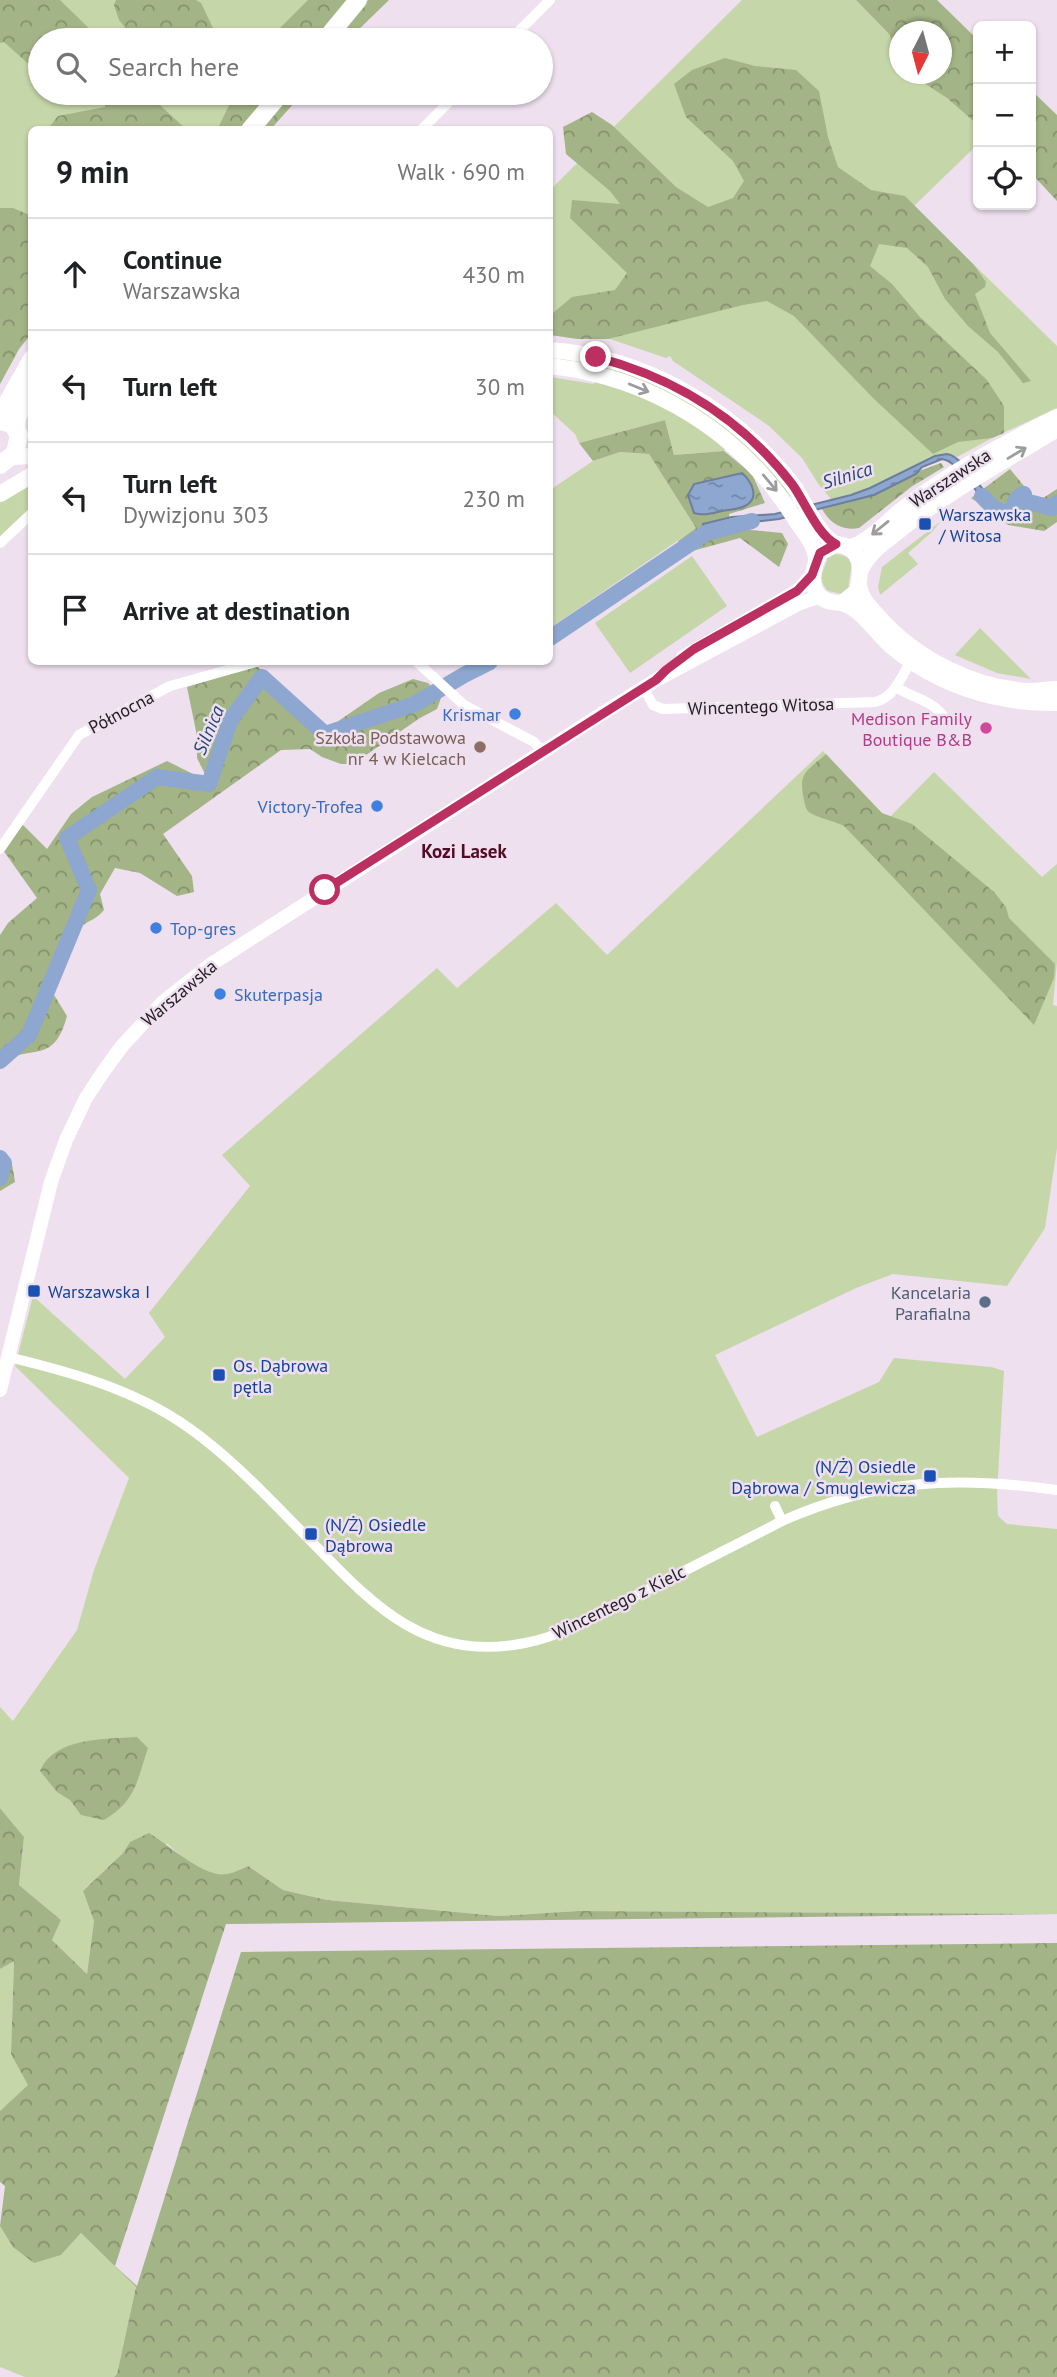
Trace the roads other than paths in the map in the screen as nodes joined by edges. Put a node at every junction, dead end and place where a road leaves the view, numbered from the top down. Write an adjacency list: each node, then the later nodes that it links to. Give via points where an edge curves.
1 (358, 0): 3 (main road)
2 (550, 0): 4 (street)
3 (335, 28)
4 (522, 28)
5 (271, 105): 7 (main road)
6 (446, 105): 8 (street)
7 (253, 126)
8 (425, 126)
9 (553, 350): 24 (main road, via 633,368 700,400 760,448 827,538)
10 (553, 367): 25 (main road, one-way to 25, via 619,380 653,393 740,451 786,505 815,552)
11 (28, 374): 14 (main road)
12 (28, 393): 14 (main road)
13 (1057, 416): 18 (main road, Warszawska)
14 (13, 428): 17 (main road, via 17,449)
15 (1057, 429): 18 (main road, Warszawska, one-way to 15)
16 (28, 457): 17 (main road)
17 (6, 461)
18 (981, 466): 20 (main road, Warszawska)
19 (28, 477): 21 (main road)
20 (954, 482): 24 (main road, Warszawska, one-way to 24, via 911,503 861,543); 26 (main road, Warszawska, via 873,551)
21 (0, 494)
22 (28, 517): 23 (street)
23 (0, 543)
24 (842, 546): 25 (main road, via 823,550); 26 (main road, via 858,556)
25 (814, 568): 28 (main road, via 813,584); 33 (street, Warszawska, via 797,591 694,649)
26 (862, 568): 27 (main road)
27 (859, 585): 29 (main road); 35 (main road, via 860,594 882,621 934,661 989,684 1030,691)
28 (821, 596): 29 (main road); 33 (street, Warszawska)
29 (842, 603): 30 (main road)
30 (911, 661): 34 (street); 36 (main road, via 991,698)
31 (245, 665): 39 (street, Północna, via 170,686 79,735)
32 (420, 665): 38 (street, via 451,694 534,742)
33 (650, 684): 34 (street, Wincentego Witosa, via 655,707 673,709 876,702); 38 (street, Warszawska)
34 (896, 687): 37 (street, via 929,702)
35 (1057, 689)
36 (1057, 703)
37 (942, 714)
38 (543, 752): 40 (street, Warszawska, via 210,965 163,1002 131,1036 86,1098 66,1140 51,1182)
39 (0, 849)
40 (8, 1357): 41 (street, Warszawska); 44 (street, Wincentego z Kielc, via 91,1380 187,1426 229,1460 377,1607 418,1632 454,1643 516,1645 561,1633)
41 (0, 1390)
42 (1057, 1490): 44 (street, Wincentego z Kielc, via 967,1480 919,1483 864,1493)
43 (775, 1506): 44 (street)
44 (782, 1521)

